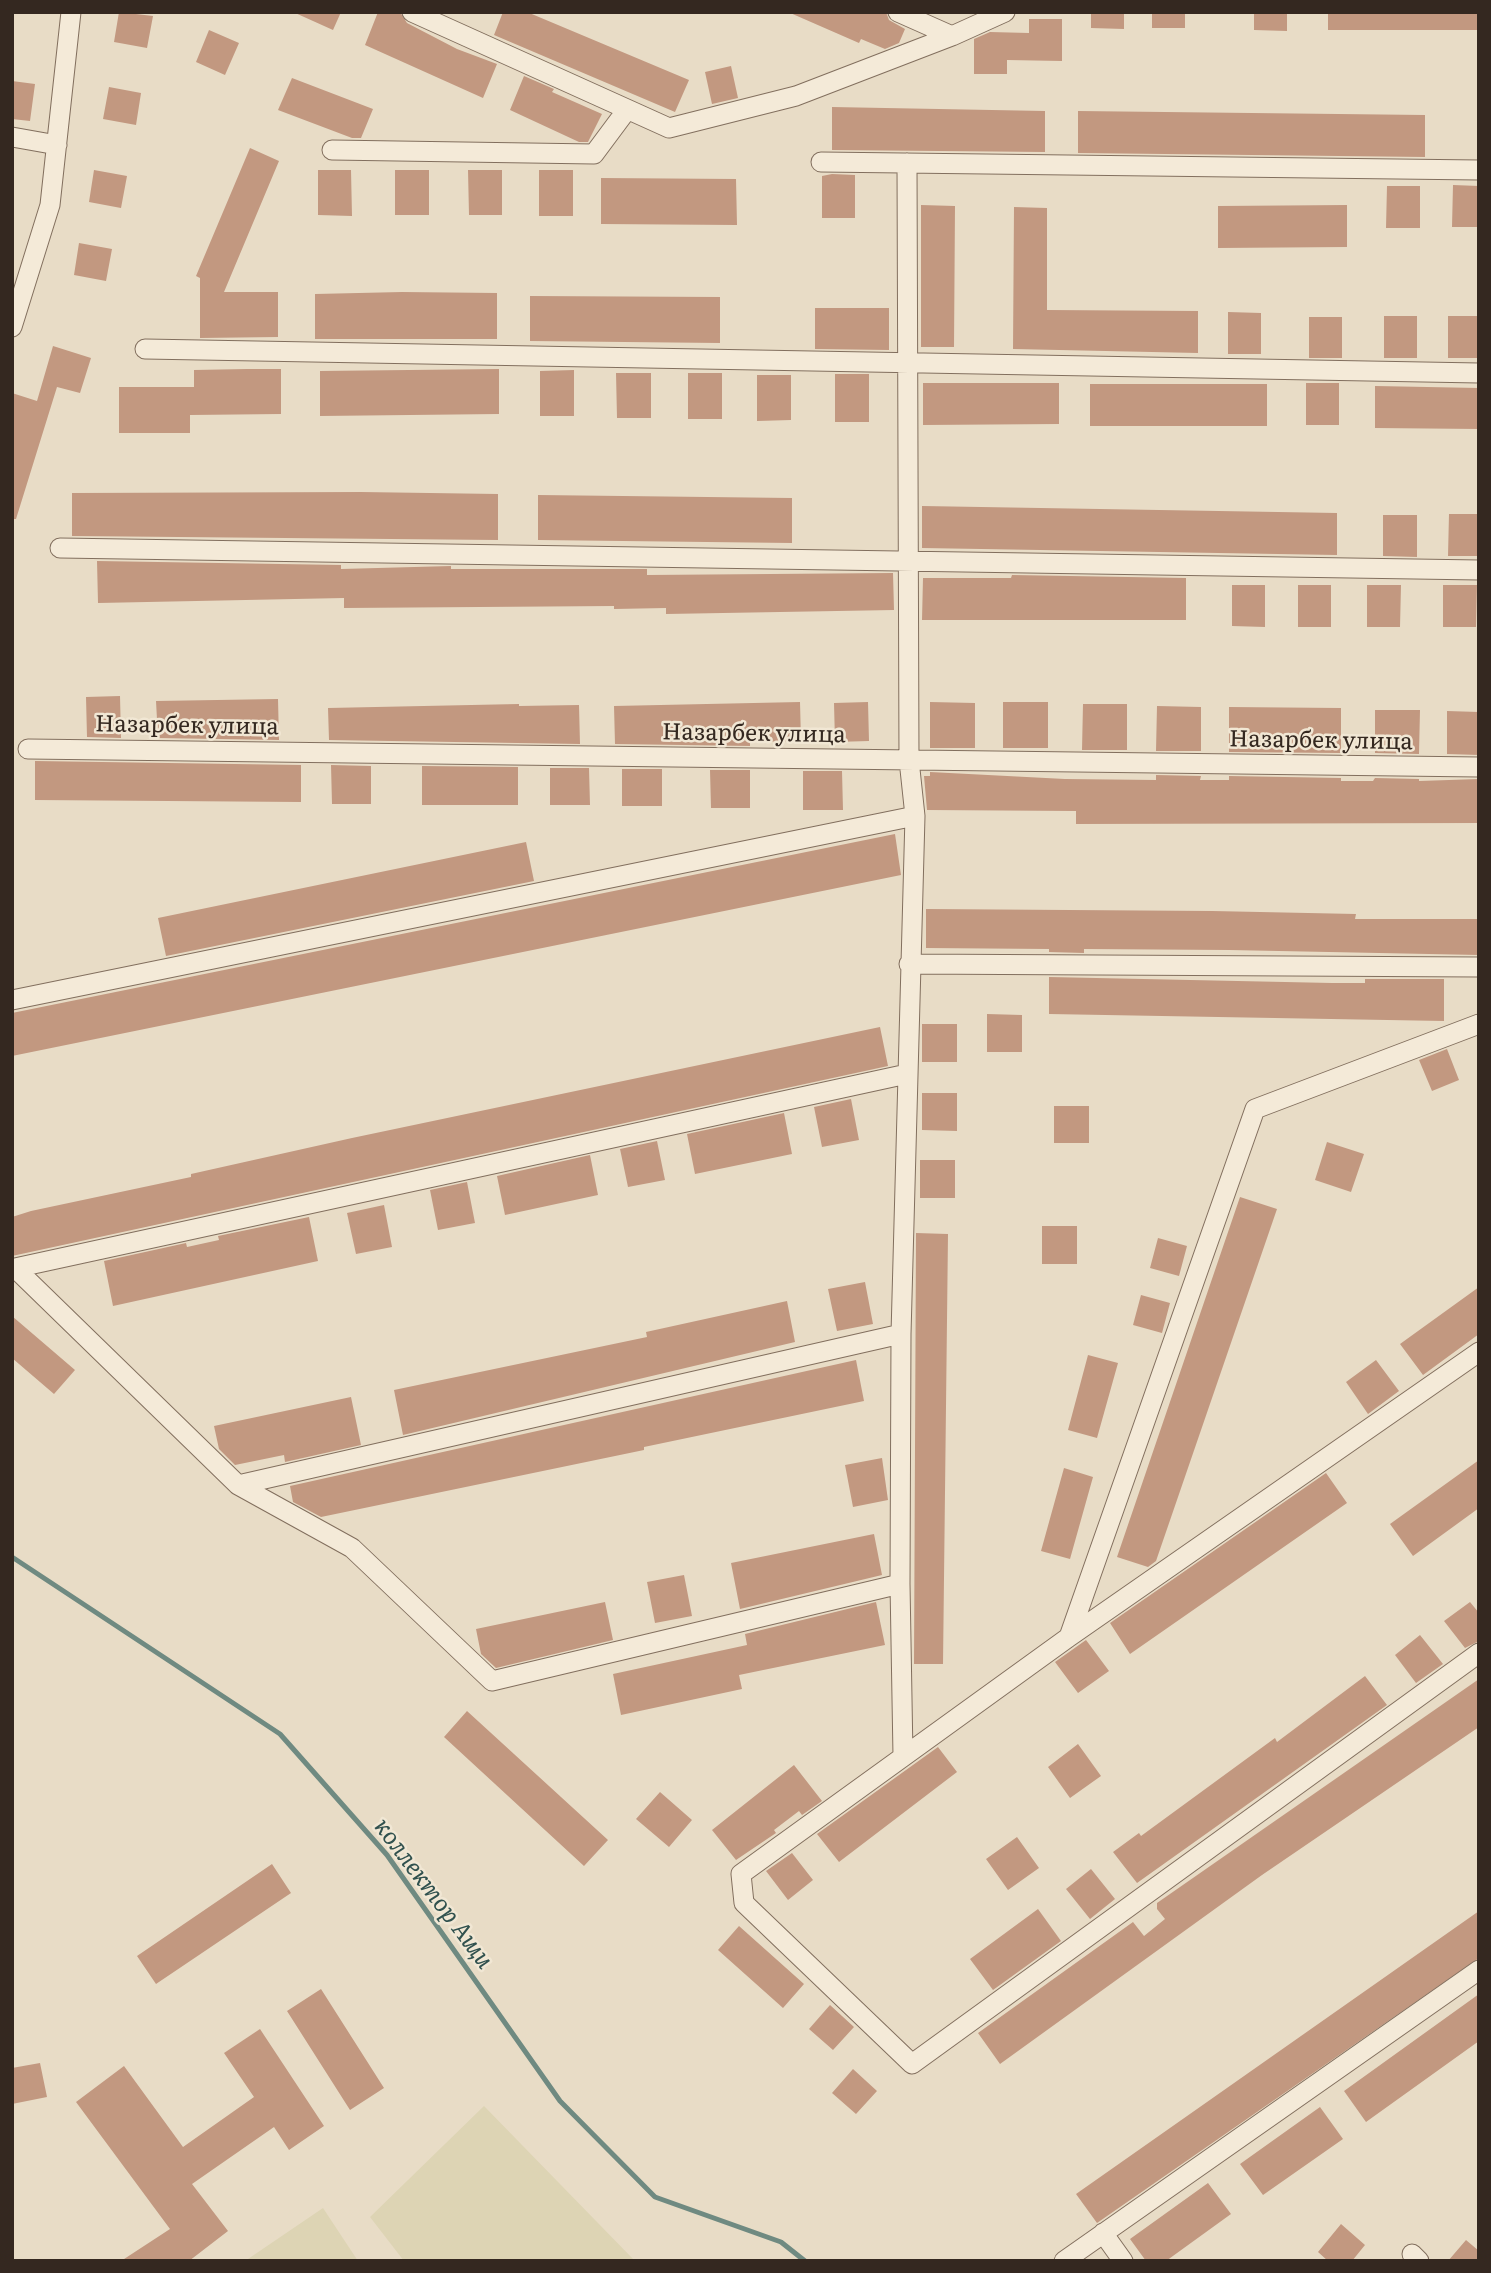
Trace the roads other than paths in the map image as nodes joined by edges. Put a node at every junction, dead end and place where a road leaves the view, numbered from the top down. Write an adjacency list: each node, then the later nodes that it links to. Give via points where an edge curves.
1 (71, 12): 8 (street)
2 (412, 12): 6 (street)
3 (898, 12): 5 (street)
4 (1005, 12): 5 (street)
5 (952, 36): 6 (street, via 796,96 669,128)
6 (626, 111): 9 (street, via 594,154)
7 (12, 137): 8 (street)
8 (57, 145): 13 (street, via 50,205)
9 (332, 150)
10 (821, 162): 11 (street)
11 (907, 163): 12 (street); 15 (street)
12 (1479, 170)
13 (12, 327)
14 (145, 349): 15 (street)
15 (909, 362): 16 (street); 18 (street)
16 (1479, 373)
17 (60, 548): 18 (street)
18 (907, 560): 19 (street); 21 (street)
19 (1479, 570)
20 (28, 749): 21 (street, Назарбек улица)
21 (909, 760): 22 (street, Назарбек улица); 23 (street)
22 (1479, 767)
23 (915, 816): 24 (street); 26 (street)
24 (909, 964): 25 (street); 28 (street)
25 (1479, 967)
26 (12, 1000)
27 (1479, 1024): 33 (street, via 1255,1109)
28 (907, 1074): 29 (street); 31 (street, via 15,1268)
29 (901, 1334): 31 (street); 32 (street)
30 (1479, 1352): 33 (street)
31 (238, 1485): 32 (street, via 352,1548 492,1681)
32 (900, 1584): 35 (street)
33 (1069, 1637): 35 (street)
34 (1479, 1653): 35 (street, via 912,2064 744,1903 741,1874)
35 (903, 1756)
36 (1479, 1970): 37 (street)
37 (1103, 2233): 38 (street); 39 (street)
38 (1064, 2261)
39 (1123, 2261)

